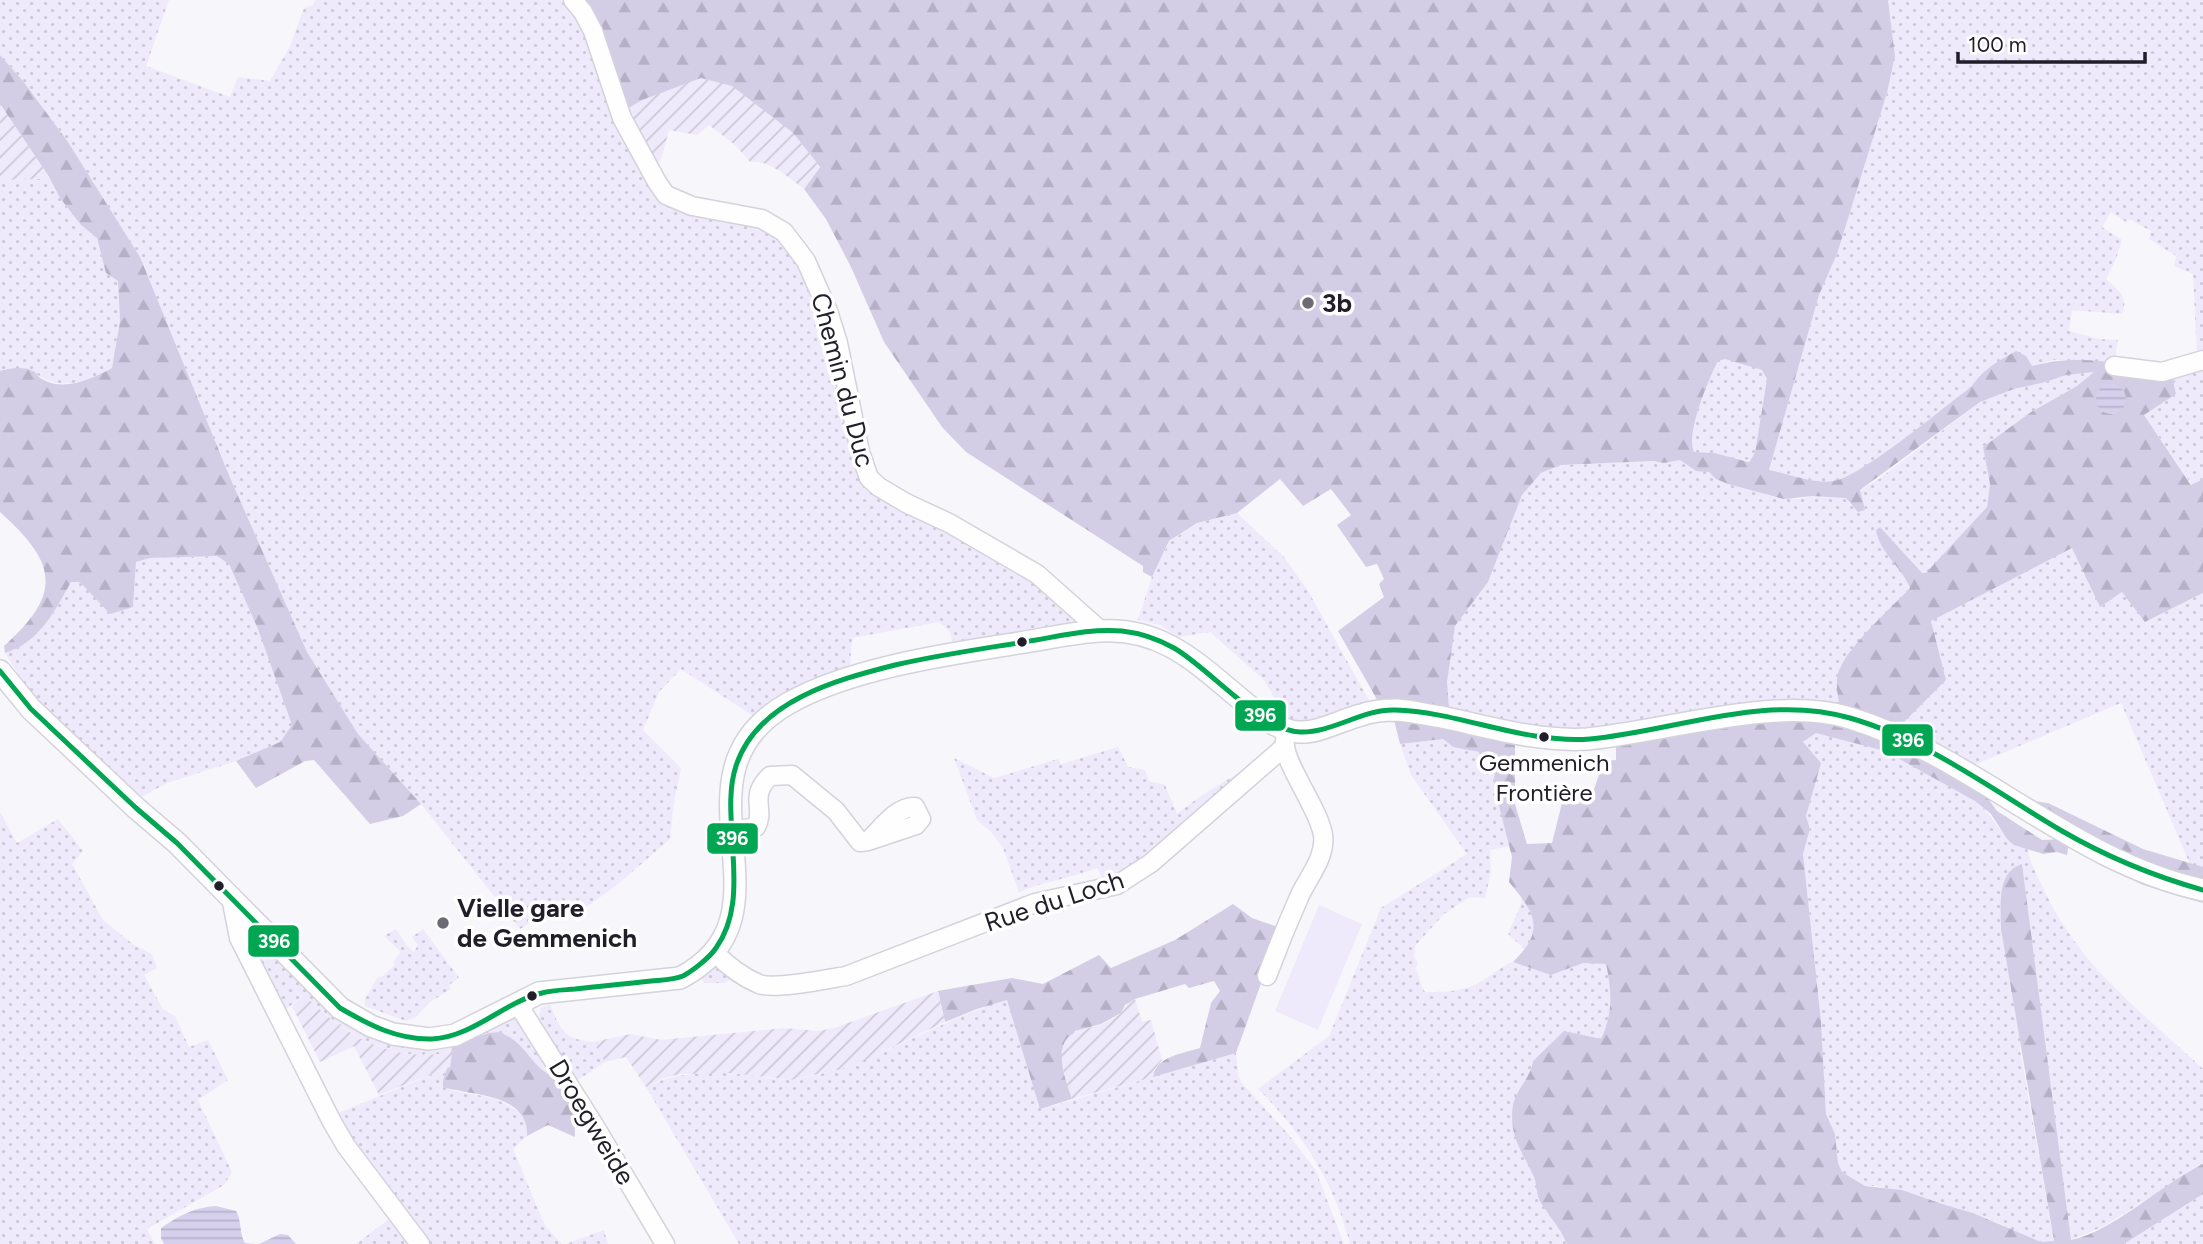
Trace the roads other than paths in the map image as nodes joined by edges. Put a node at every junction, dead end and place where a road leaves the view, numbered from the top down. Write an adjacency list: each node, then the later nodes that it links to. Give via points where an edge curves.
1 (573, 0): 4 (street, Chemin du Duc, via 593,31 622,118 666,195 692,206 762,219 784,232 806,261 838,343 869,478 905,503 1037,574)
2 (2203, 360): 3 (street, via 2162,372)
3 (2113, 366)
4 (1100, 631): 6 (main road, via 1135,632 1163,642 1199,664); 7 (main road, via 892,667 791,702 759,725 740,753 730,788)
5 (0, 671): 10 (main road, via 31,709)
6 (1286, 739): 9 (main road, via 1369,712 1402,710 1534,736 1575,739 1744,715 1844,716 1917,744 2123,863); 11 (street, Rue du Loch, via 1151,863 1117,885 1035,903 846,976 816,982 762,985 731,969); 12 (street, via 1323,837 1318,860)
7 (732, 831): 8 (street, via 756,827 762,783 770,776 792,775 836,811 856,839); 11 (main road, via 734,910)
8 (868, 841)
9 (2203, 890)
10 (231, 897): 13 (main road, via 340,1008 393,1034 442,1038); 14 (street, via 239,938 332,1122)
11 (715, 953): 13 (main road, via 680,978 551,991)
12 (1267, 976)
13 (521, 1001): 15 (street, Droegweide, via 524,1014)
14 (420, 1244)
15 (665, 1244)

